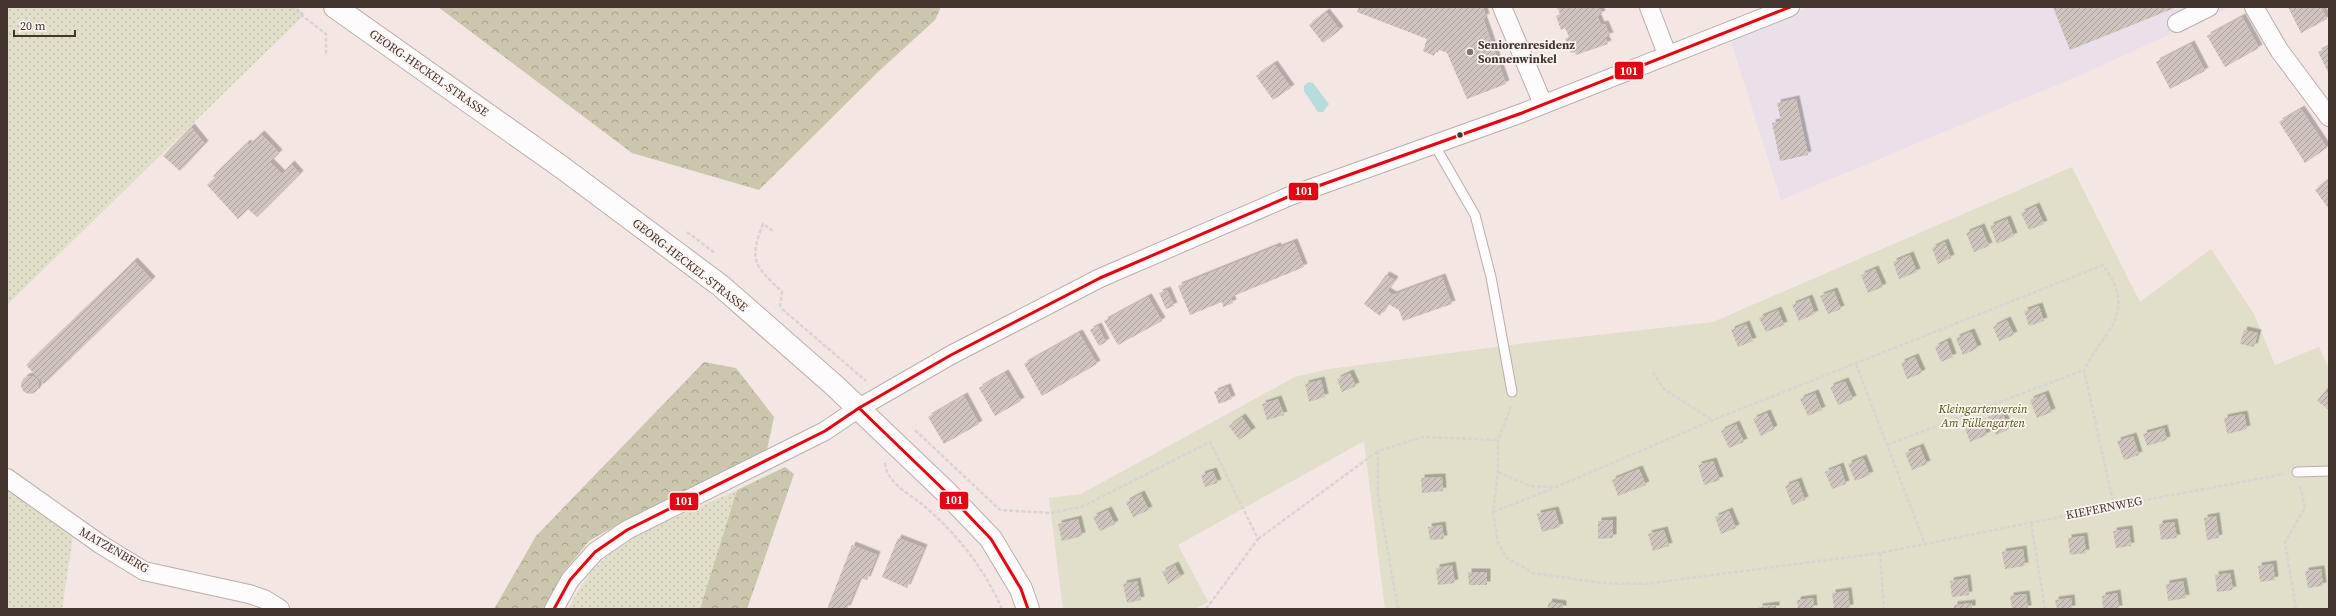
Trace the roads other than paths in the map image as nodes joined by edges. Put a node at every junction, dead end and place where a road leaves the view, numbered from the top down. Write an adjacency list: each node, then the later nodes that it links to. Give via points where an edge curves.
1 (335, 7): 13 (street, GEORG-HECKEL-STRASSE, via 560,166 721,286)
2 (1502, 7): 9 (street)
3 (1649, 7): 8 (street)
4 (1790, 7): 8 (street)
5 (2209, 7): 7 (street)
6 (2254, 7): 10 (street, via 2279,50)
7 (2177, 23)
8 (1667, 54): 9 (street)
9 (1543, 104): 11 (street)
10 (2329, 118)
11 (1434, 144): 12 (lane, via 1475,215 1491,277); 13 (street, via 1290,196 1100,278 951,355)
12 (1512, 392)
13 (859, 408): 18 (street, via 825,432 627,530 595,552 570,580); 19 (street, GEORG-HECKEL-STRASSE, via 991,539 1021,589)
14 (2329, 471): 15 (lane)
15 (2296, 472)
16 (7, 478): 17 (street, MATZENBERG, via 100,544 144,571 249,594 264,599)
17 (280, 609)
18 (554, 609)
19 (1028, 609)

